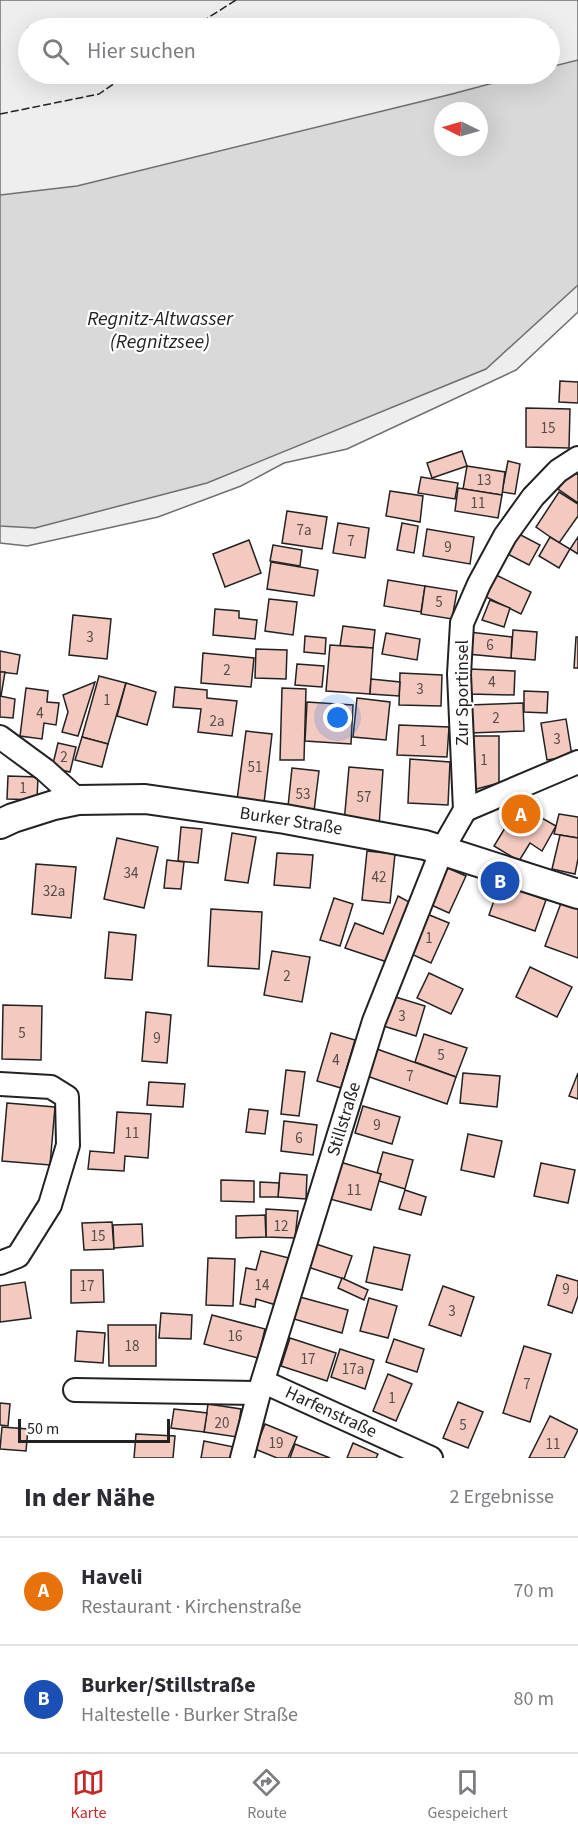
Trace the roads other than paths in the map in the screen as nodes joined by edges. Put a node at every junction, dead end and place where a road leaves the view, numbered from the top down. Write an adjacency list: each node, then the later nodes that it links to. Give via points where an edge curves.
1 (577, 460): 5 (street, Zur Sportinsel, via 558,471 533,497 478,584 462,623 459,674)
2 (0, 737): 4 (street)
3 (578, 762): 5 (street)
4 (78, 800): 6 (main road, Burker Straße); 7 (main road, Burker Straße, via 145,799 295,821)
5 (465, 810): 7 (street)
6 (0, 824)
7 (442, 850): 8 (main road, Burker Straße); 11 (street, Stillstraße, via 374,1021)
8 (578, 894)
9 (0, 1084): 10 (street, via 51,1087 67,1097 69,1145 50,1205 18,1256)
10 (0, 1263)
11 (262, 1388): 12 (street); 13 (street, Stillstraße); 14 (street, Harfenstraße)
12 (75, 1390)
13 (242, 1458)
14 (431, 1458)

